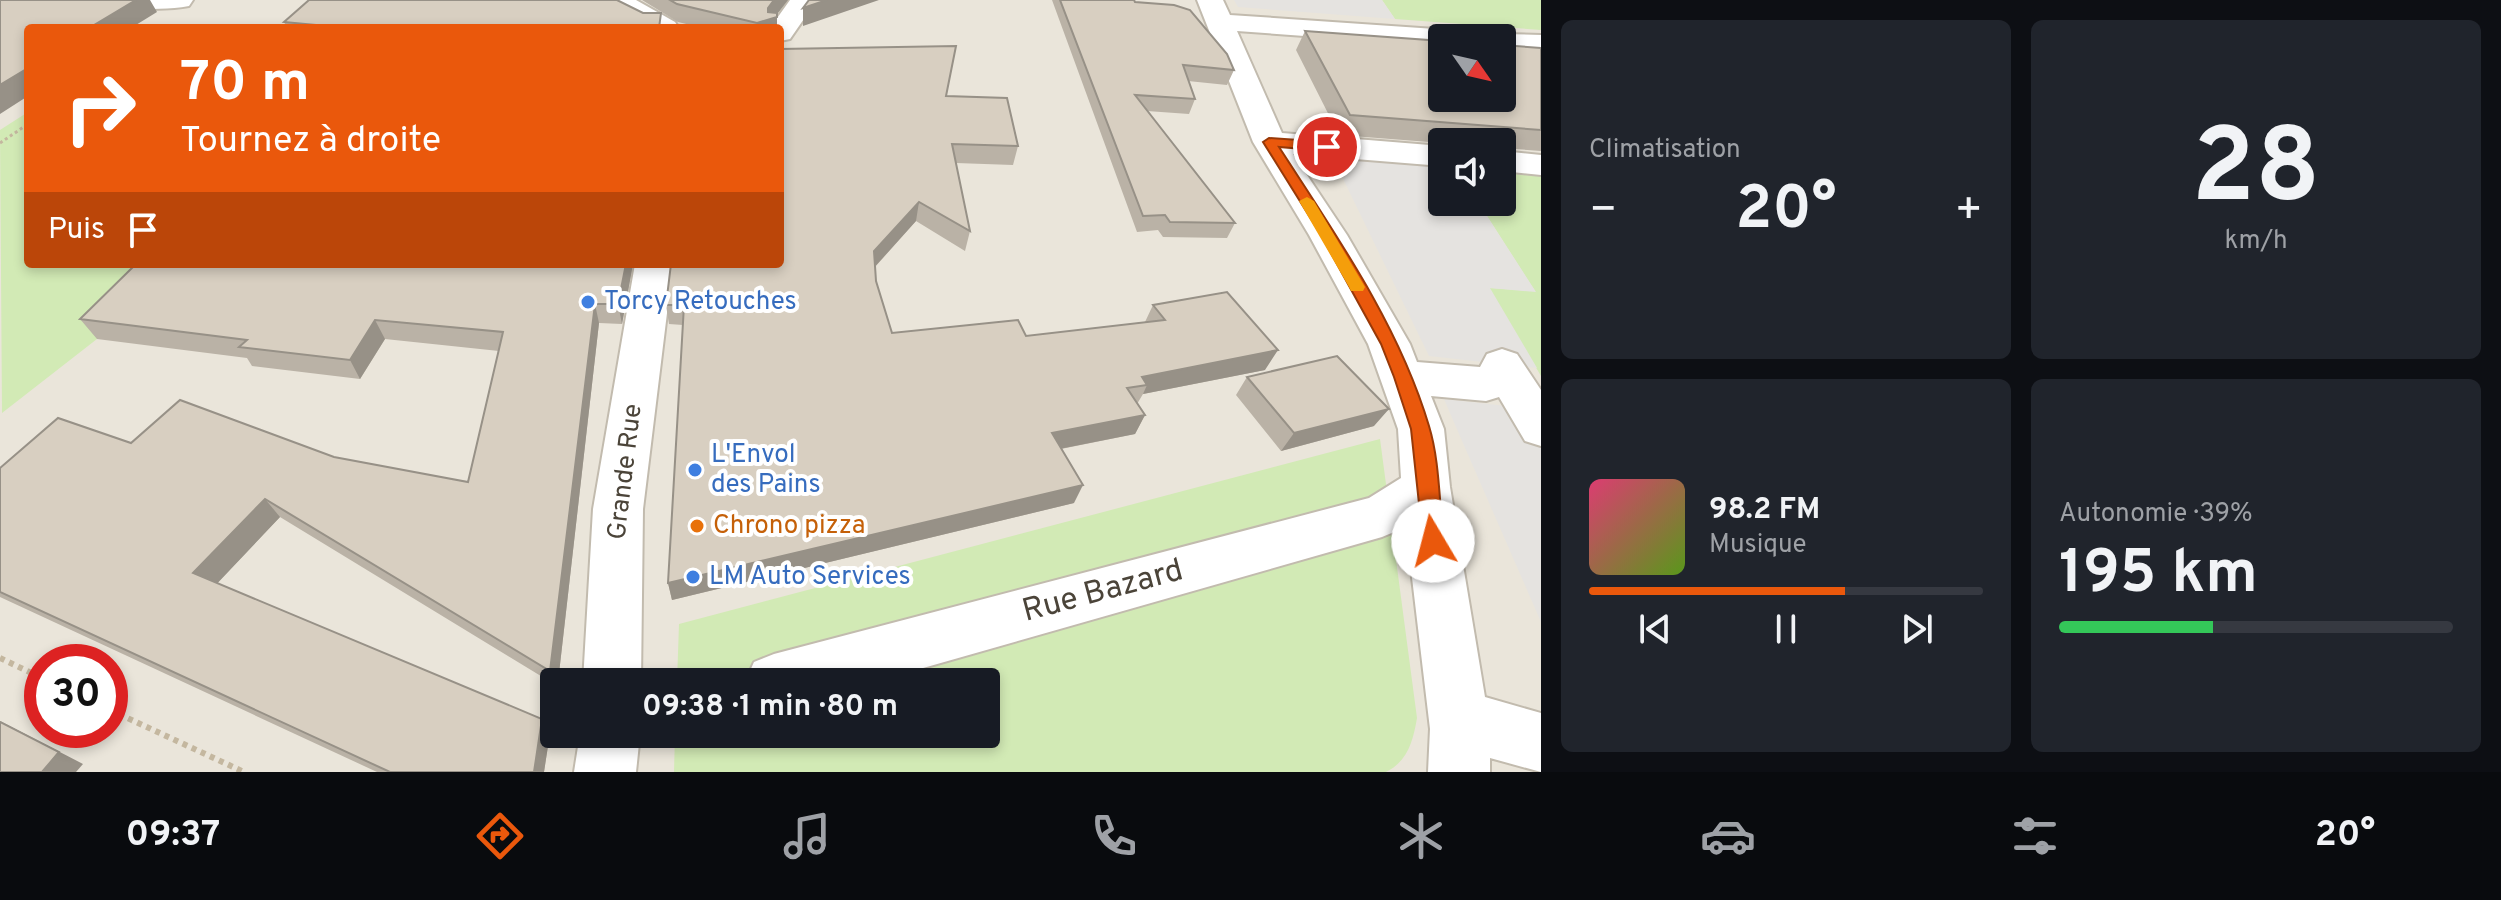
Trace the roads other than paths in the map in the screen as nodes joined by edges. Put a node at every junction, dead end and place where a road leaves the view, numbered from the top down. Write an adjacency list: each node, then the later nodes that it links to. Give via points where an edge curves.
1 (180, 0): 4 (street)
2 (612, 0): 6 (street)
3 (804, 0): 7 (street)
4 (99, 8)
5 (1214, 11): 8 (street); 11 (street)
6 (659, 24)
7 (784, 28)
8 (1428, 35)
9 (1516, 43): 10 (street)
10 (1541, 44)
11 (1269, 142): 12 (street); 16 (street, via 1328,235)
12 (1428, 155)
13 (1516, 162): 14 (street)
14 (1541, 165)
15 (653, 268): 19 (street, Grande Rue, via 618,509)
16 (1403, 377): 17 (street, via 1486,384 1502,380 1502,365); 18 (street, via 1421,429)
17 (1541, 428)
18 (1426, 487): 20 (street, Rue Bazard, via 1382,516); 22 (street)
19 (612, 668)
20 (825, 668)
21 (1541, 743): 22 (street)
22 (1458, 746)
23 (608, 748): 24 (street)
24 (605, 772)

